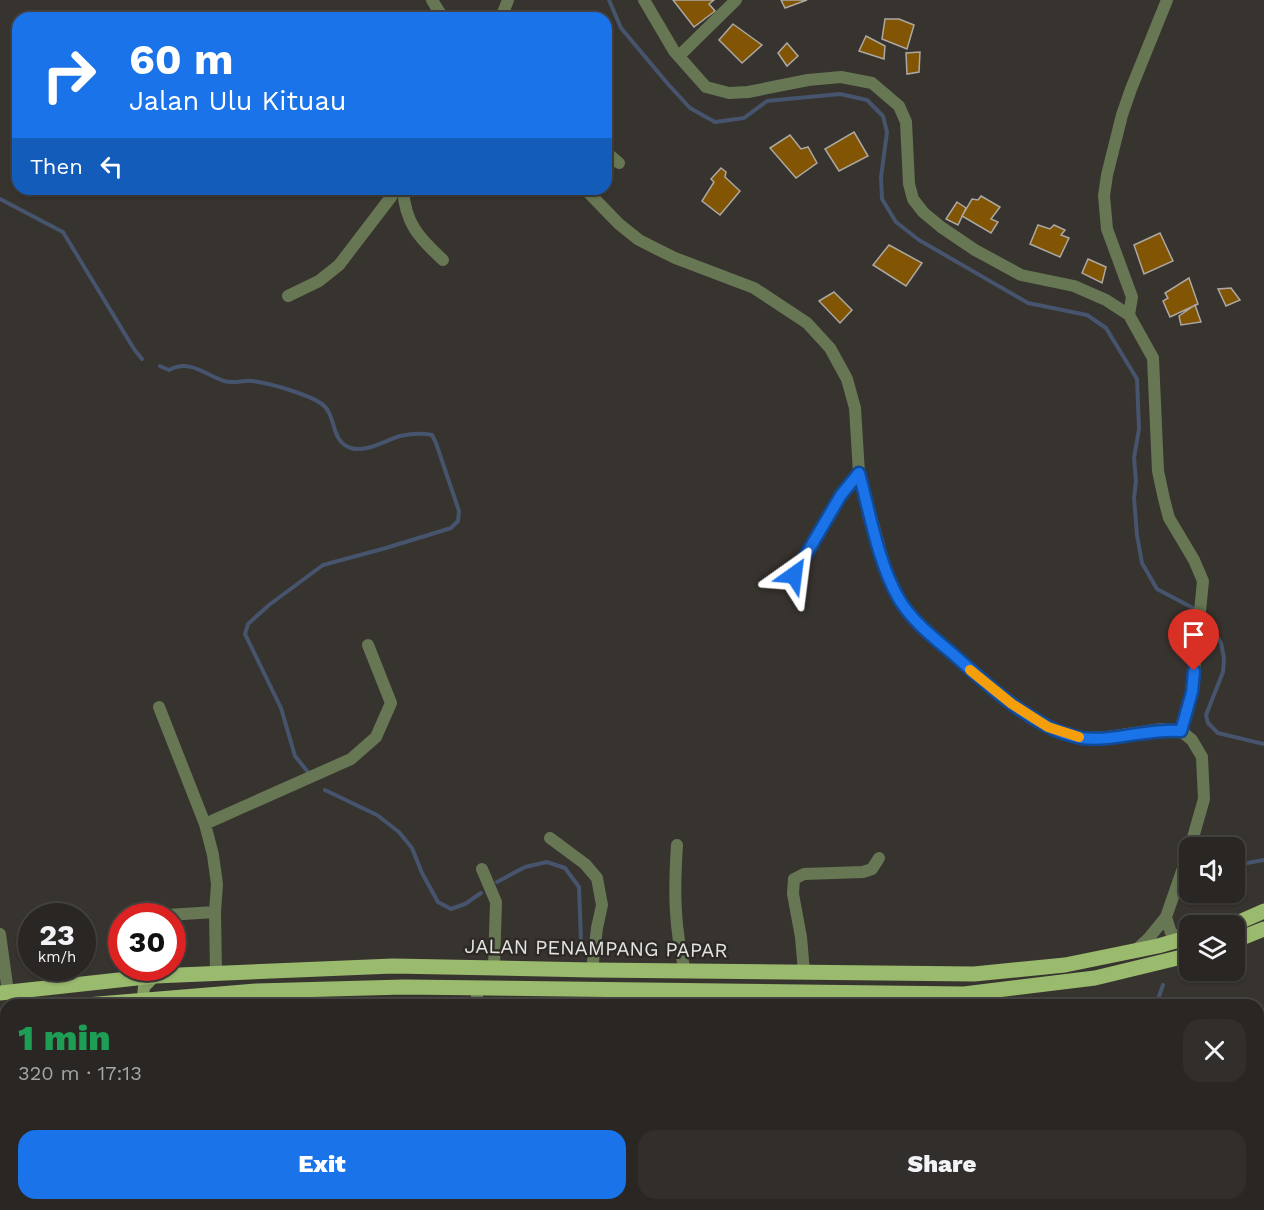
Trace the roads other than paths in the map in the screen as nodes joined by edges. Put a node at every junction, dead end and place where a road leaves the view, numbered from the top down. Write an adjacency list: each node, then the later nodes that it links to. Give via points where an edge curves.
1 (644, 0): 4 (street)
2 (736, 0): 4 (street)
3 (1167, 0): 12 (street, via 1122,115 1107,175 1104,211 1132,297)
4 (679, 56): 12 (street, via 706,87 729,93 841,77 872,83 899,106 906,122 909,184 913,199 923,212 975,250 1021,275 1074,286)
5 (612, 157): 6 (street)
6 (620, 163)
7 (392, 195): 11 (street, via 339,265 319,281)
8 (403, 195): 10 (street, via 420,239)
9 (591, 195): 13 (street, via 639,240 754,288 807,323 830,348 847,379 855,408)
10 (443, 260)
11 (288, 296)
12 (1129, 315): 17 (street, via 1153,358 1158,471 1169,518 1203,581 1192,692)
13 (859, 473): 14 (street, via 841,495); 17 (street, via 887,574 900,600 917,622 977,676 1048,727 1081,738 1161,729)
14 (794, 575)
15 (368, 645): 18 (street, via 391,703 376,737 351,759)
16 (159, 707): 18 (street)
17 (1181, 731): 19 (street, via 1198,748 1204,766 1204,799)
18 (206, 824): 26 (street, via 217,884)
19 (1193, 837)
20 (550, 838): 39 (street, via 597,878 602,905)
21 (677, 845): 40 (street, via 674,896)
22 (879, 858): 42 (street, via 872,869 863,872 804,874 795,879 793,894)
23 (482, 869): 37 (street, via 496,902)
24 (1179, 880): 28 (street)
25 (1264, 911): 29 (main road)
26 (215, 912): 27 (street); 41 (street)
27 (186, 914)
28 (1166, 917): 32 (street, via 1171,933); 35 (street)
29 (1245, 919)
30 (1264, 930): 33 (main road)
31 (0, 934): 48 (street)
32 (1179, 936)
33 (1245, 937)
34 (1179, 940): 35 (main road, JALAN PENAMPANG PAPAR)
35 (1136, 950): 42 (main road, JALAN PENAMPANG PAPAR, via 1065,965 974,974)
36 (1179, 959): 50 (main road, JALAN PENAMPANG PAPAR, via 1095,978 964,994)
37 (494, 967): 38 (main road, JALAN PENAMPANG PAPAR); 41 (main road, JALAN PENAMPANG PAPAR)
38 (514, 968): 39 (main road, JALAN PENAMPANG PAPAR); 47 (main road, via 536,979)
39 (592, 970): 40 (main road, JALAN PENAMPANG PAPAR)
40 (685, 971): 42 (main road, JALAN PENAMPANG PAPAR)
41 (216, 972): 43 (main road, JALAN PENAMPANG PAPAR)
42 (804, 972)
43 (186, 974)
44 (108, 981): 48 (main road, JALAN PENAMPANG PAPAR)
45 (150, 981): 51 (main road, via 144,987)
46 (477, 988): 47 (main road, JALAN PENAMPANG PAPAR); 49 (main road, JALAN PENAMPANG PAPAR); 54 (street)
47 (537, 989): 50 (main road, JALAN PENAMPANG PAPAR)
48 (4, 992)
49 (220, 993): 52 (main road, JALAN PENAMPANG PAPAR); 53 (main road)
50 (812, 998)
51 (142, 999)
52 (168, 999)
53 (210, 999)
54 (477, 999)

